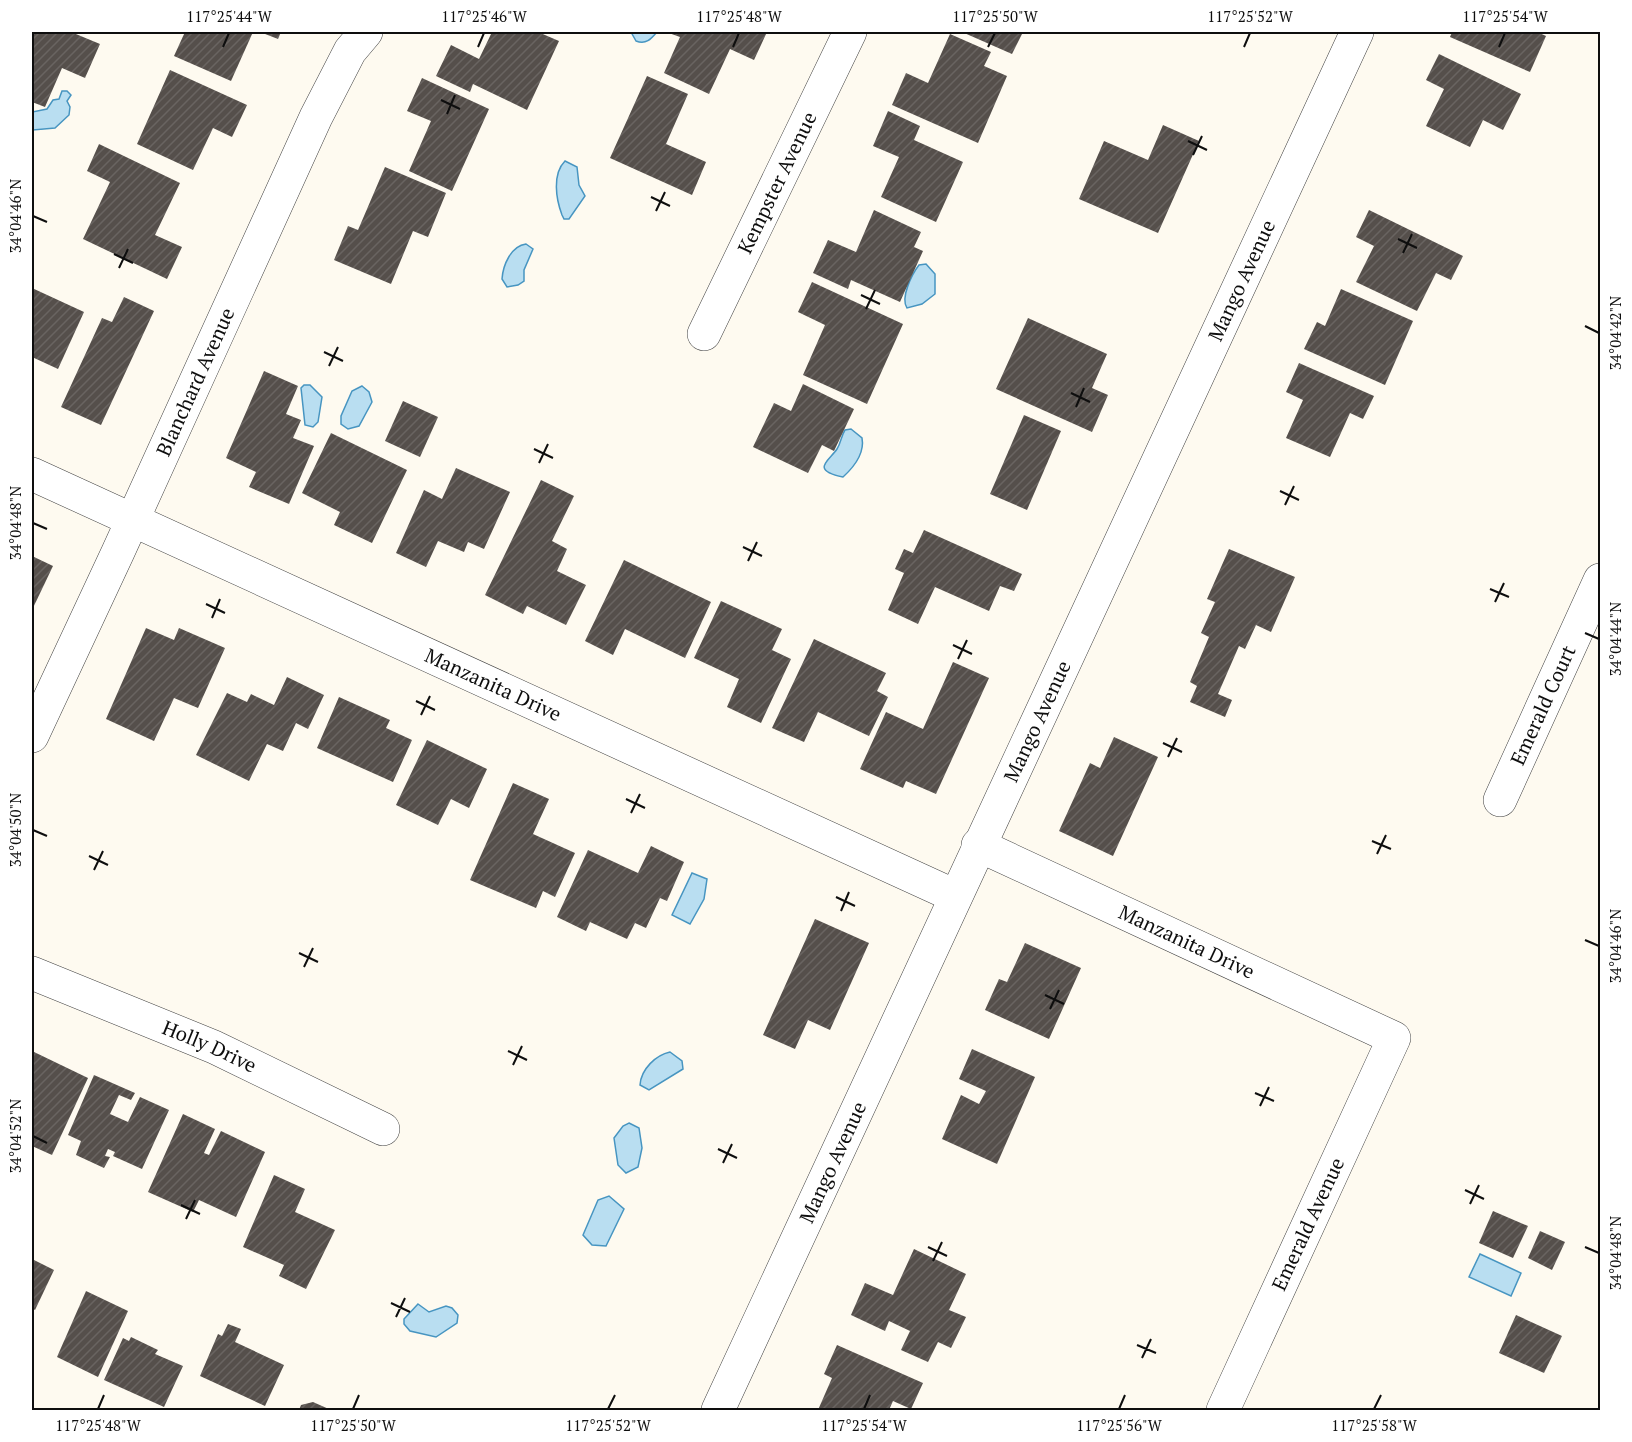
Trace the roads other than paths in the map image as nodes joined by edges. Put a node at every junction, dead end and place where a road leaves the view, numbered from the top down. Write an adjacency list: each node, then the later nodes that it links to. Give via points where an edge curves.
1 (366, 32): 6 (street, Blanchard Avenue, via 350,51 316,117)
2 (850, 32): 4 (street, Kempster Avenue)
3 (1357, 32): 10 (street, Mango Avenue)
4 (704, 334)
5 (32, 474): 6 (street, Manzanita Drive)
6 (132, 520): 8 (street, Blanchard Avenue); 11 (street, Manzanita Drive)
7 (1600, 580): 9 (street, Emerald Court)
8 (32, 736)
9 (1500, 800)
10 (978, 845): 11 (street, Mango Avenue); 13 (street, Manzanita Drive)
11 (955, 896): 15 (street, Mango Avenue)
12 (32, 973): 14 (street, Holly Drive, via 214,1047)
13 (1394, 1038): 16 (street, Emerald Avenue)
14 (383, 1129)
15 (718, 1410)
16 (1223, 1410)

